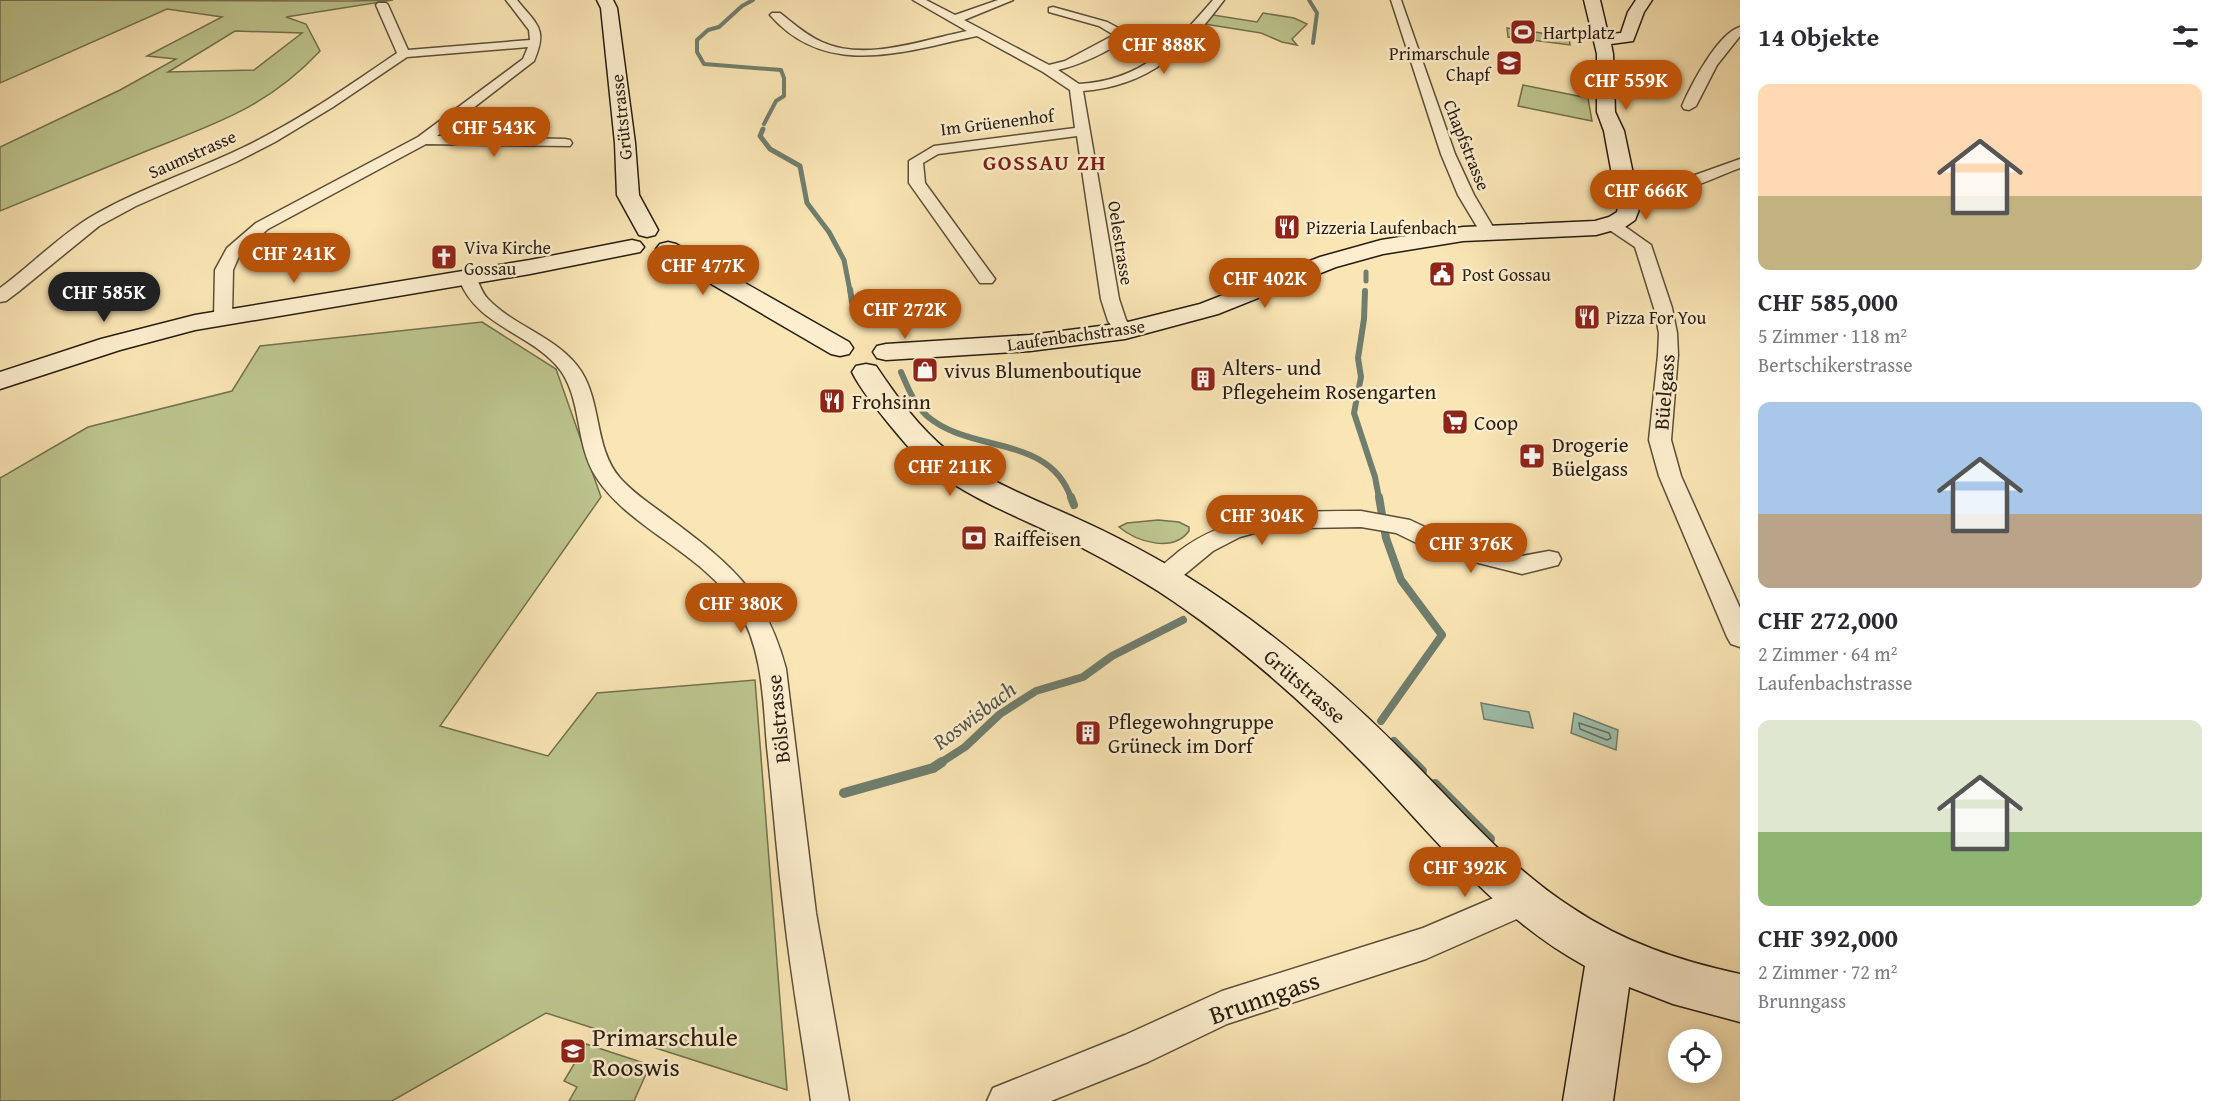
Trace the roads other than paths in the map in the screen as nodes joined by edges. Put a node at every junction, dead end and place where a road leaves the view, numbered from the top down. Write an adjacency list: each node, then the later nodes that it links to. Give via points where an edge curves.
1 (511, 0): 16 (street, via 534,30)
2 (605, 0): 28 (street, Grütstrasse, via 628,195)
3 (918, 0): 12 (street)
4 (1008, 0): 12 (street)
5 (1219, 0): 19 (street, via 1161,59 1131,78 1099,87)
6 (1396, 0): 27 (street, Chapfstrasse, via 1441,135 1475,214)
7 (1593, 0): 15 (street)
8 (1644, 0): 15 (street, via 1628,38)
9 (382, 5): 17 (street)
10 (1053, 10): 18 (street, via 1103,24 1120,33 1120,37 1070,64)
11 (776, 15): 14 (street, via 818,45 850,53 877,52)
12 (955, 19): 14 (street)
13 (1740, 30): 20 (street, via 1726,42)
14 (979, 32): 18 (street)
15 (1602, 39): 25 (street, via 1606,112)
16 (536, 43): 17 (street, Saumstrasse); 22 (street, via 528,61)
17 (404, 54): 31 (street, Saumstrasse, via 318,113 94,223)
18 (1047, 69): 19 (street)
19 (1076, 88): 21 (street, Oelestrasse)
20 (1689, 106)
21 (1083, 131): 30 (street, Im Grüenenhof, via 934,150 916,161 917,183); 33 (street, Oelestrasse, via 1110,299)
22 (423, 140): 23 (street); 32 (street, via 262,226 233,252 224,270)
23 (565, 143)
24 (1740, 164): 25 (street, via 1669,190)
25 (1626, 188): 26 (street, via 1628,211 1622,220)
26 (1611, 224): 27 (street, Laufenbachstrasse, via 1557,231); 40 (street, Büelgass, via 1642,245 1663,308 1668,344 1660,440 1670,476)
27 (1488, 232): 33 (street, Laufenbachstrasse, via 1381,248 1328,262 1209,309)
28 (640, 238): 29 (street); 34 (street, via 670,230 678,235 678,243 668,249)
29 (468, 279): 32 (street); 44 (street, Bölstrasse, via 484,305 549,349 569,368 582,392 591,445 613,484 724,574 746,598 764,632 773,669 800,913)
30 (986, 279)
31 (0, 297)
32 (223, 317): 37 (street, via 126,339)
33 (1125, 331): 35 (street, Laufenbachstrasse, via 1030,343)
34 (840, 348): 35 (street, via 865,342); 36 (street, via 835,353 836,363 848,371)
35 (886, 352): 36 (street, via 888,359 884,365)
36 (866, 372): 39 (street, Grütstrasse, via 876,390 917,438 957,473)
37 (0, 381)
38 (1549, 559): 39 (street, via 1522,564 1443,546 1402,526 1361,519 1240,528 1200,549)
39 (1164, 578): 41 (street, Grütstrasse, via 1258,644 1334,710)
40 (1740, 637)
41 (1524, 900): 42 (street, Grütstrasse); 45 (street, Brunngass, via 1426,943 1222,1008 1135,1049)
42 (1610, 956): 43 (street, Grütstrasse, via 1685,986); 46 (street)
43 (1740, 998)
44 (830, 1101)
45 (1006, 1101)
46 (1588, 1101)

